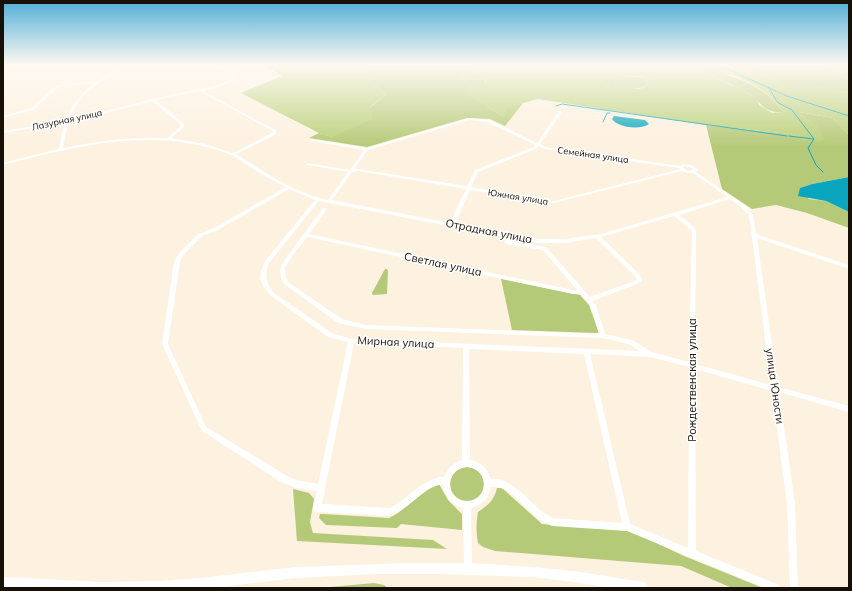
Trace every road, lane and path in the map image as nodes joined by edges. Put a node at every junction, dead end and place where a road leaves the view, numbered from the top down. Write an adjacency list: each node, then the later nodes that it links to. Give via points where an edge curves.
1 (52, 92): 7 (street, via 32,109)
2 (88, 92): 8 (street, via 77,102)
3 (192, 92): 5 (street, Лазурная улица)
4 (202, 92): 15 (street, via 275,131 274,134)
5 (154, 100): 8 (street, Лазурная улица); 10 (street, via 182,124)
6 (560, 112): 12 (street)
7 (3, 117)
8 (67, 122): 9 (street, Лазурная улица); 13 (street)
9 (3, 132)
10 (168, 140): 13 (street, Отрадная улица, via 127,140); 15 (street, Отрадная улица, via 203,144)
11 (312, 140): 14 (street)
12 (538, 146): 14 (street, Семейная улица, via 489,121 466,120); 18 (street, Семейная улица); 22 (street, via 478,169)
13 (61, 149): 16 (street, Отрадная улица)
14 (368, 149): 19 (street)
15 (234, 154): 21 (street, Отрадная улица)
16 (3, 164)
17 (308, 164): 19 (street, Южная улица)
18 (682, 168): 20 (street, Семейная улица); 22 (street, Южная улица, via 554,202)
19 (352, 170): 22 (street, Южная улица); 25 (street)
20 (694, 172): 23 (street, улица Юности)
21 (289, 187): 24 (street, Отрадная улица); 47 (street, via 214,230 200,235 181,254 177,262 165,344 204,429 284,479 296,484)
22 (468, 188): 28 (street)
23 (730, 198): 27 (street, Отрадная улица); 29 (street, улица Юности, via 751,212)
24 (318, 199): 25 (street, Отрадная улица); 37 (street, Мирная улица, via 267,262 262,278 264,286 272,294 330,335)
25 (329, 201): 28 (street, Отрадная улица)
26 (325, 210): 30 (street, Мирная улица)
27 (675, 214): 31 (street, Отрадная улица); 41 (street, Рождественская улица, via 694,232)
28 (452, 224): 31 (street, Отрадная улица, via 538,241 566,241)
29 (754, 234): 33 (street); 42 (street, улица Юности)
30 (305, 235): 34 (street, Светлая улица); 36 (street, Мирная улица, via 285,263 282,276 286,283 340,321 366,327)
31 (597, 236): 35 (street, via 638,275 640,280)
32 (506, 242): 34 (street, via 545,249)
33 (849, 268)
34 (581, 292): 35 (street)
35 (588, 300): 36 (street, via 593,305)
36 (603, 336): 40 (street, Мирная улица, via 630,342)
37 (351, 340): 38 (street, Мирная улица); 47 (street)
38 (466, 346): 39 (street, Мирная улица); 44 (street)
39 (586, 351): 40 (street, Мирная улица); 49 (street)
40 (650, 354): 41 (street, Мирная улица)
41 (692, 365): 42 (street, Мирная улица); 50 (street, Рождественская улица)
42 (776, 388): 43 (street, Мирная улица); 54 (street, улица Юности, via 791,504)
43 (849, 409)
44 (466, 464): 45 (street, via 453,468); 46 (street, via 482,470)
45 (447, 480): 47 (street, via 432,482 399,509 390,512 317,508); 48 (street, via 452,497)
46 (488, 483): 48 (street, via 482,500); 49 (street, via 499,482 507,486 546,520 552,522)
47 (321, 488)
48 (468, 505): 51 (street)
49 (627, 527): 50 (street)
50 (692, 554): 56 (street)
51 (468, 569): 53 (street, via 279,573); 55 (street, via 564,575)
52 (3, 582): 53 (street, via 115,588)
53 (209, 586)
54 (795, 587)
55 (643, 588)
56 (776, 588)

